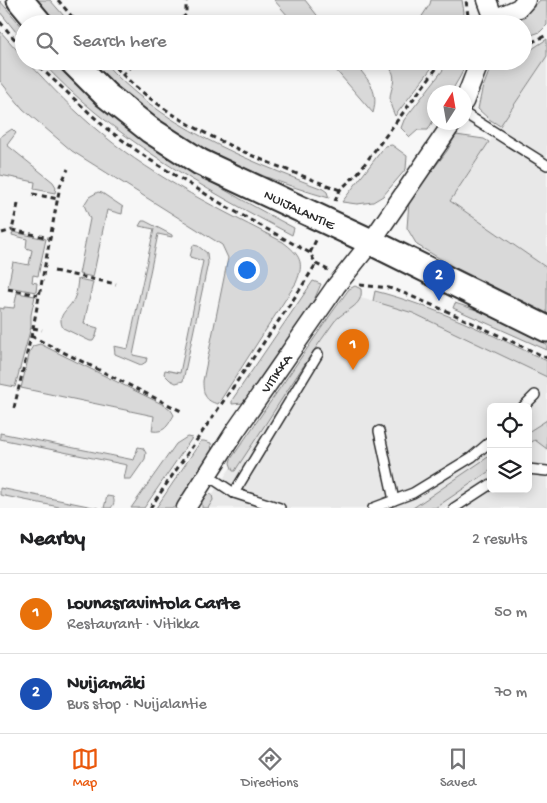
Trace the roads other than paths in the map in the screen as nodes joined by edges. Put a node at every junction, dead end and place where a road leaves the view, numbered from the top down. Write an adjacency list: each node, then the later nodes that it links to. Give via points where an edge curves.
1 (20, 0): 4 (main road)
2 (487, 0): 5 (street)
3 (526, 0): 6 (street)
4 (32, 15)
5 (492, 15)
6 (506, 15)
7 (81, 70): 13 (main road, NUIJALANTIE, via 150,130 200,162)
8 (476, 70): 9 (street)
9 (471, 85)
10 (472, 118): 12 (lane)
11 (448, 130): 13 (street, VITIKKA)
12 (547, 165)
13 (371, 242): 14 (main road, NUIJALANTIE); 22 (street, VITIKKA, via 342,278)
14 (547, 329)
15 (318, 354): 24 (lane)
16 (535, 394): 17 (lane)
17 (527, 403)
18 (379, 432): 25 (lane)
19 (487, 444): 25 (lane, via 413,493)
20 (532, 469): 21 (lane)
21 (547, 471)
22 (207, 475): 24 (lane); 26 (street, VITIKKA)
23 (487, 487): 29 (lane)
24 (234, 493): 27 (lane)
25 (394, 500): 28 (lane)
26 (186, 508)
27 (280, 508)
28 (373, 508)
29 (454, 508)

